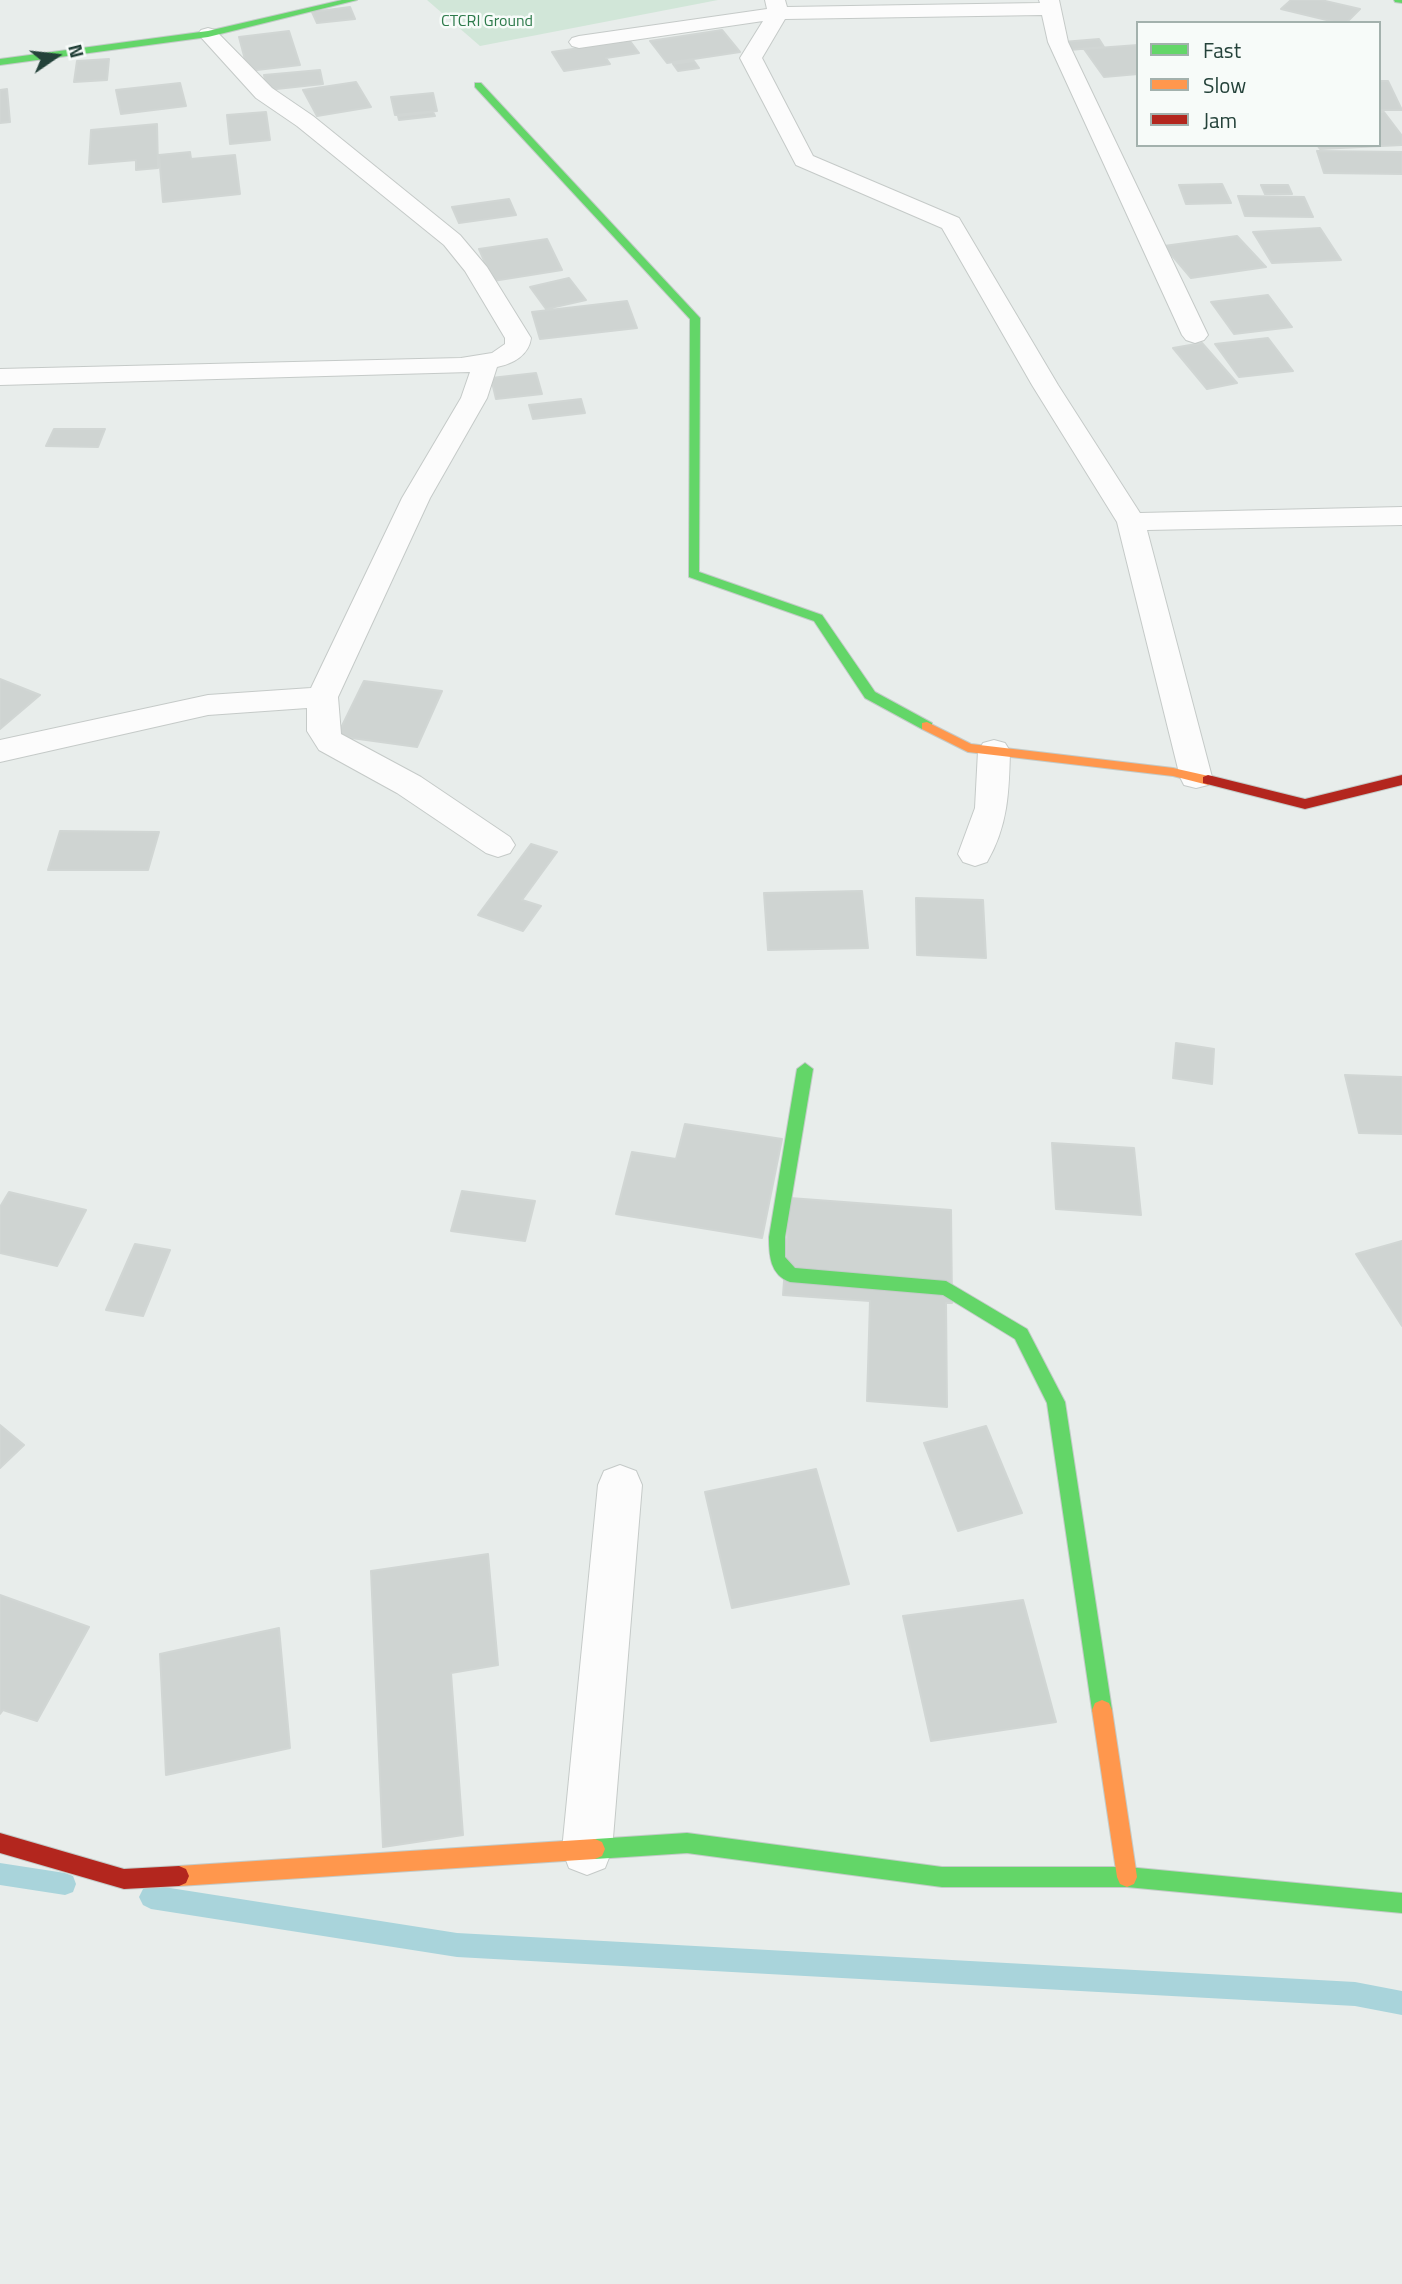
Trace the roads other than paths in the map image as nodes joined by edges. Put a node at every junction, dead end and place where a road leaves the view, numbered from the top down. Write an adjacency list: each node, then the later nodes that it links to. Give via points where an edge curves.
1 (353, 0): 4 (street)
2 (1051, 4): 3 (street); 8 (street, via 1058,42)
3 (777, 7): 5 (street); 12 (street, via 751,58 804,160 951,223 1045,386)
4 (208, 34): 6 (street); 9 (street, via 264,93 452,240 475,267 518,340 510,353)
5 (579, 41)
6 (0, 62)
7 (478, 85): 15 (street, via 695,318 693,574 818,618 870,695 968,748)
8 (1195, 335)
9 (486, 362): 10 (street); 13 (street, via 474,398 416,498)
10 (0, 377)
11 (1402, 516): 12 (street)
12 (1131, 522): 16 (street)
13 (322, 696): 14 (street, via 208,705); 18 (street, via 323,731 330,742 409,786)
14 (0, 751)
15 (994, 751): 16 (street); 19 (street, via 992,808)
16 (1196, 777): 17 (street, via 1305,804)
17 (1402, 779)
18 (498, 845)
19 (975, 854)
20 (805, 1069): 24 (street, via 777,1259 790,1275 946,1288 1021,1334 1056,1402)
21 (620, 1485): 23 (street)
22 (0, 1843): 23 (street, via 124,1879)
23 (587, 1850): 24 (street, via 687,1843 942,1877)
24 (1128, 1877): 25 (street)
25 (1402, 1903)

